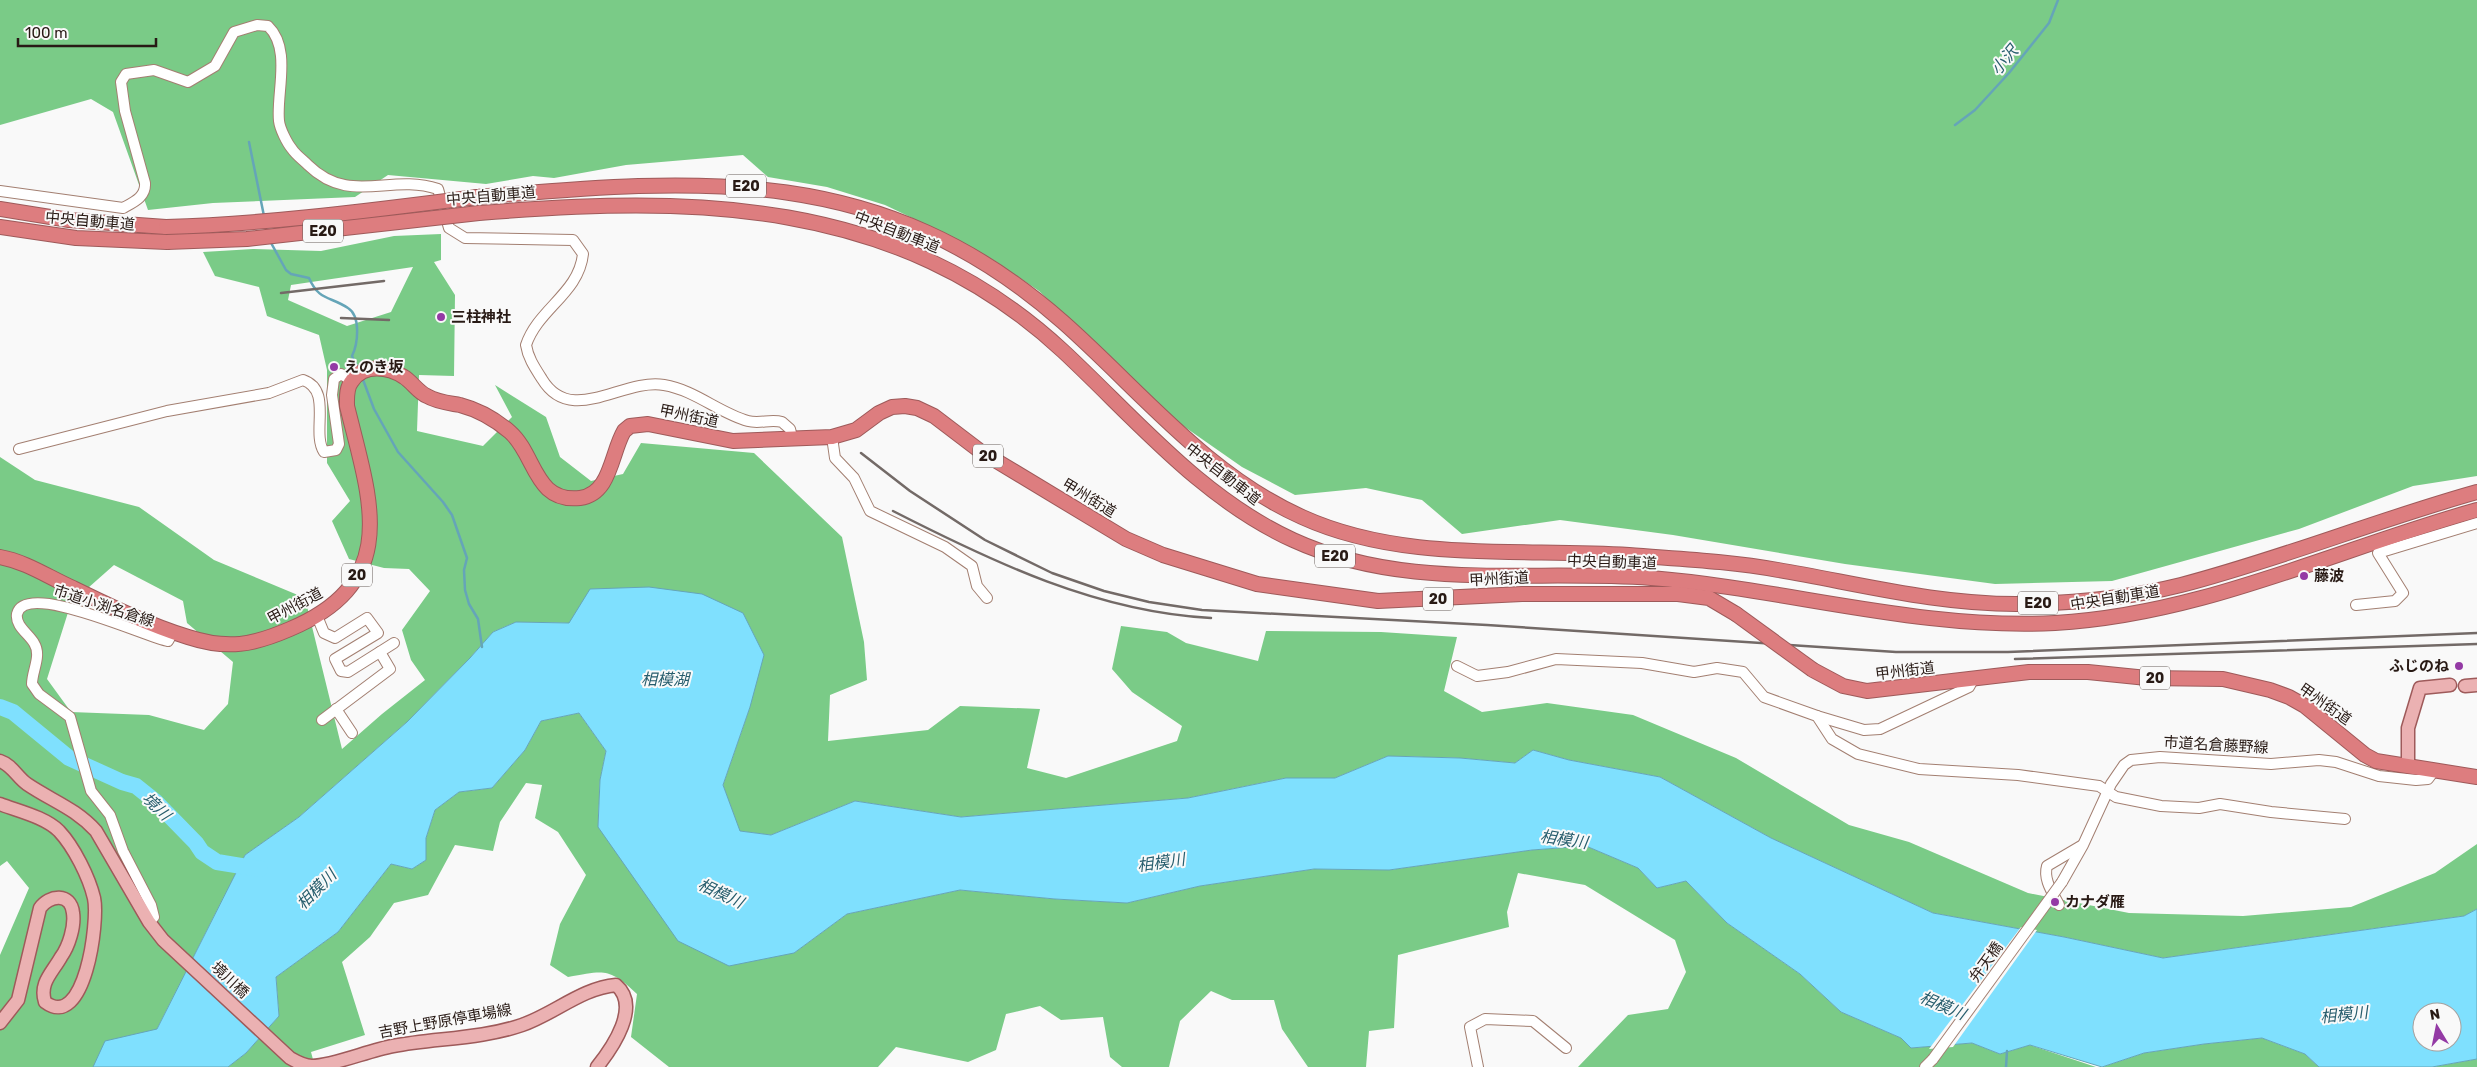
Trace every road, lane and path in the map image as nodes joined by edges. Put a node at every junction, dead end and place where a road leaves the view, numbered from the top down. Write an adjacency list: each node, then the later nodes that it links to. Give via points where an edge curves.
1 (0, 192): 5 (street, via 123,208 139,200 146,189 125,111 121,82 126,74 154,70 188,82 215,66 234,32 257,25 268,26 275,36 282,67 279,123 292,149 323,177 341,186 421,184 438,189 450,228 465,238 574,240 583,254 577,278 536,325 526,345 534,367 553,393 562,399 580,402 639,385 665,385 750,422 782,422 790,429)
2 (0, 209): 8 (highway, 中央自動車道 / E20, bridge, via 69,220 166,227 296,219 477,197 662,184 725,185 838,200 946,242 998,272 1065,324 1170,425 1253,491 1295,514 1343,533 1412,546 1587,553 1737,564 1940,600 2018,604 2062,602 2178,586)
3 (0, 227): 9 (highway, 中央自動車道 / E20, bridge, via 76,238 167,242 247,239 554,207 652,204 761,213 827,225 929,260 977,285 1026,318 1158,443 1216,493 1265,526 1320,551 1381,568 1414,573 1651,578 1967,622 2099,619 2218,594)
4 (359, 376): 5 (highway, 甲州街道 / 20, via 386,369 406,378 427,397 493,419 524,447 534,472 546,488 572,498 597,490 605,481 624,431 639,424 733,440); 7 (street, via 341,374 334,379 332,395 339,444 336,450 328,453 319,442 320,412 315,387 304,380 279,390 167,411); 14 (highway, 甲州街道 / 20, via 347,390 347,406 370,501 368,547 352,584 331,607)
5 (792, 437): 6 (highway, 甲州街道 / 20)
6 (832, 437): 12 (street, via 835,458 854,478 870,511 945,547 972,566 977,586); 19 (highway, 甲州街道 / 20, bridge, via 856,430 892,407 917,408 934,416 1003,466 1126,539 1163,555 1257,584 1378,601 1522,594 1678,594 1709,598 1813,670 1843,686 1867,691)
7 (19, 449)
8 (2477, 492)
9 (2477, 510)
10 (2477, 523): 13 (street, via 2378,553 2403,592 2395,601)
11 (0, 557): 15 (highway, 甲州街道 / 20, via 21,562)
12 (988, 598)
13 (2356, 605)
14 (317, 616): 15 (highway, 甲州街道 / 20, via 260,642 246,645 220,645); 17 (street, via 324,632 335,638 367,618 378,633 335,659 341,671 348,672)
15 (173, 632): 35 (street, 市道小渕名倉線, via 168,641 41,602 22,607 17,613 18,622 35,644 38,656 32,684 39,694 70,717 91,791 110,815 122,851 151,905 154,917)
16 (394, 644): 17 (street)
17 (380, 652): 21 (street, via 390,669)
18 (1457, 666): 22 (street, via 1478,676 1556,659 1642,663 1694,672 1717,668 1744,672 1764,697)
19 (1974, 678): 22 (street, via 1969,687 1880,729 1864,730); 26 (highway, 甲州街道 / 20, via 2088,672 2147,678 2217,679 2249,684 2306,706 2365,755 2390,764)
20 (2461, 686): 26 (main road, via 2420,688 2408,728)
21 (336, 709): 23 (street); 24 (street)
22 (1817, 716): 29 (street, via 1832,740 1858,754 1919,769 2018,775 2099,786)
23 (322, 720)
24 (352, 733)
25 (0, 762): 35 (main road, via 13,769 24,782 78,813 96,831)
26 (2408, 766): 27 (highway, 甲州街道 / 20)
27 (2434, 771): 28 (highway, 甲州街道 / 20); 29 (street, 市道名倉藤野線, via 2428,779 2416,780 2379,776 2319,760 2271,764 2143,757 2124,765)
28 (2477, 777)
29 (2108, 791): 31 (street, via 2116,797 2161,806 2199,808 2220,804); 32 (street, 市道名倉藤野線)
30 (0, 804): 36 (main road, via 37,818 58,831 78,860 90,887 96,919 85,977 71,1002 59,1008 51,1007 45,1002 44,985 68,942 74,915 70,902 63,898 51,898 44,903 40,908 18,1000)
31 (2345, 819)
32 (2083, 845): 33 (street, 市道名倉藤野線); 34 (street, via 2047,866 2048,883)
33 (2062, 882): 41 (street, 弁天橋, bridge)
34 (2059, 905)
35 (149, 922): 37 (main road, 境川橋, via 163,940)
36 (0, 1023)
37 (275, 1044): 39 (main road, 吉野上野原停車場線, via 300,1063 310,1066 324,1064 393,1046 522,1025 594,989 616,984 624,991 628,1002 626,1013 611,1047)
38 (1566, 1048): 40 (street, via 1533,1020 1485,1019 1470,1026)
39 (597, 1067)
40 (1478, 1067)
41 (1925, 1067)

